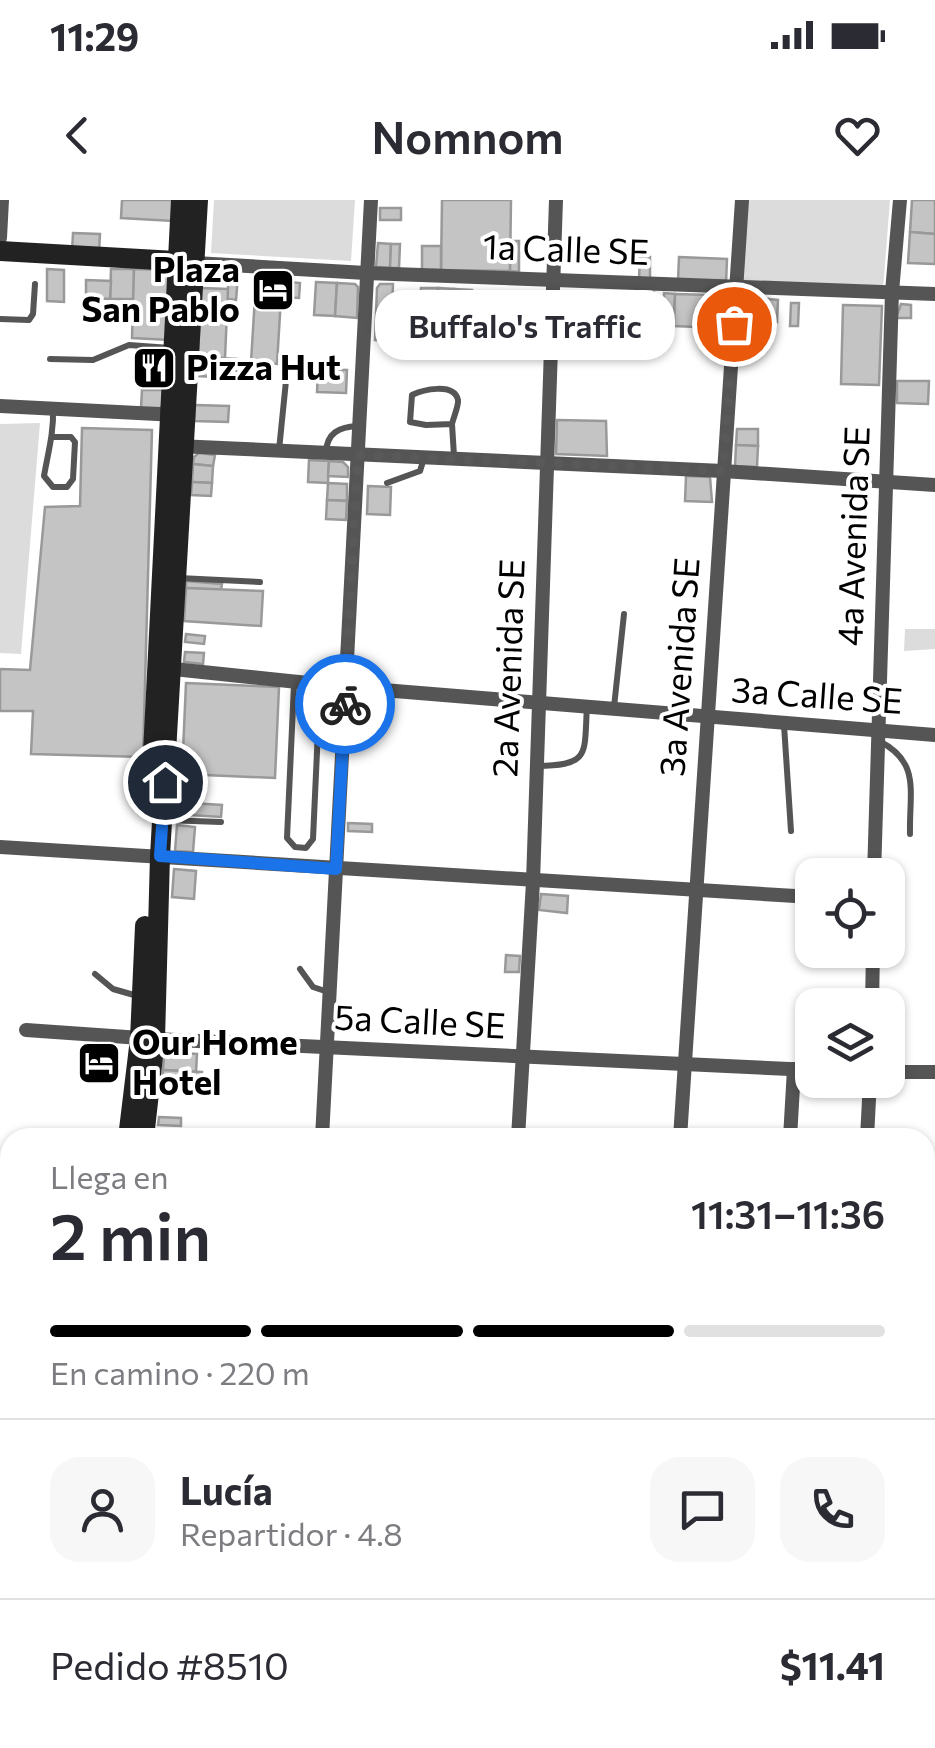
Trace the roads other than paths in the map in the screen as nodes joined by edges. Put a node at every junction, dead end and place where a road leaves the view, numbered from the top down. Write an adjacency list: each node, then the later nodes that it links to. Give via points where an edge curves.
1 (2, 200): 8 (street)
2 (182, 200): 11 (main road)
3 (198, 200): 11 (main road)
4 (371, 200): 12 (street)
5 (556, 200): 13 (street, 2a Avenida SE)
6 (742, 200): 15 (street, 3a Avenida SE)
7 (900, 200): 16 (street, 4a Avenida SE)
8 (1, 216): 9 (street)
9 (0, 238)
10 (0, 251): 11 (main road)
11 (187, 262): 12 (street, 1a Calle SE); 19 (main road); 24 (main road)
12 (366, 273): 13 (street, 1a Calle SE); 26 (street)
13 (553, 279): 15 (street, 1a Calle SE); 34 (street, 2a Avenida SE)
14 (34, 284): 18 (lane, via 29,320)
15 (737, 287): 16 (street, 1a Calle SE); 35 (street, 3a Avenida SE)
16 (892, 292): 17 (street, 1a Calle SE); 36 (street, 4a Avenida SE)
17 (935, 294)
18 (0, 318)
19 (175, 348): 20 (lane, via 130,344 93,360); 24 (main road)
20 (50, 359)
21 (286, 371): 29 (lane)
22 (0, 406): 23 (street)
23 (54, 407): 24 (street); 27 (lane)
24 (179, 416): 28 (main road)
25 (452, 424): 25 (lane, via 410,422 412,394 426,389 456,395); 33 (lane)
26 (360, 426): 30 (lane, via 329,436); 31 (street)
27 (52, 437): 27 (lane, via 44,476 53,487 67,487 75,442)
28 (178, 446): 29 (street); 39 (main road); 42 (main road)
29 (278, 452): 30 (street)
30 (326, 454): 31 (street)
31 (358, 455): 32 (street); 45 (street)
32 (424, 457): 33 (street); 37 (lane, via 420,471)
33 (454, 458): 34 (street)
34 (546, 462): 35 (street); 46 (street, 2a Avenida SE)
35 (723, 471): 36 (street); 49 (street, 3a Avenida SE)
36 (885, 481): 38 (street); 52 (street, 4a Avenida SE)
37 (387, 483)
38 (935, 485)
39 (178, 578): 40 (lane); 42 (main road)
40 (260, 582)
41 (624, 614): 48 (lane)
42 (164, 668): 43 (street, 3a Calle SE); 54 (main road); 59 (main road)
43 (294, 680): 44 (street, 3a Calle SE); 44 (lane, via 287,838 295,847 306,848 313,839)
44 (320, 684): 45 (street, 3a Calle SE)
45 (346, 687): 46 (street, 3a Calle SE); 61 (street)
46 (537, 700): 47 (street, 3a Calle SE); 53 (street, 2a Avenida SE)
47 (586, 706): 48 (street, 3a Calle SE); 53 (lane, via 578,760)
48 (614, 708): 49 (street, 3a Calle SE)
49 (707, 717): 50 (street, 3a Calle SE); 63 (street, 3a Avenida SE)
50 (784, 724): 52 (street, 3a Calle SE); 56 (lane)
51 (935, 735): 52 (street, 3a Calle SE)
52 (877, 736): 57 (lane, via 909,768); 60 (street, 4a Avenida SE)
53 (536, 766): 62 (street, 2a Avenida SE)
54 (162, 820): 55 (lane); 59 (main road)
55 (221, 822)
56 (790, 830)
57 (910, 834)
58 (0, 847): 59 (street)
59 (154, 856): 61 (street); 68 (main road); 70 (main road)
60 (874, 858)
61 (336, 869): 62 (street); 67 (street)
62 (533, 882): 63 (street); 72 (street, 2a Avenida SE)
63 (697, 891): 64 (street); 73 (street, 3a Avenida SE)
64 (795, 896)
65 (300, 969): 67 (lane, via 313,987)
66 (95, 974): 68 (lane, via 113,989)
67 (329, 992): 71 (street)
68 (142, 997): 70 (main road)
69 (26, 1030): 70 (street, 5a Calle SE)
70 (148, 1039): 71 (street, 5a Calle SE); 78 (main road); 79 (main road)
71 (326, 1047): 72 (street, 5a Calle SE); 80 (street)
72 (522, 1056): 73 (street, 5a Calle SE); 81 (street, 2a Avenida SE)
73 (686, 1064): 74 (street, 5a Calle SE); 82 (street, 3a Avenida SE)
74 (794, 1069): 83 (street)
75 (905, 1072): 76 (street)
76 (935, 1072)
77 (869, 1098): 84 (street)
78 (130, 1128)
79 (144, 1128)
80 (322, 1128)
81 (518, 1128)
82 (681, 1128)
83 (791, 1128)
84 (868, 1128)

